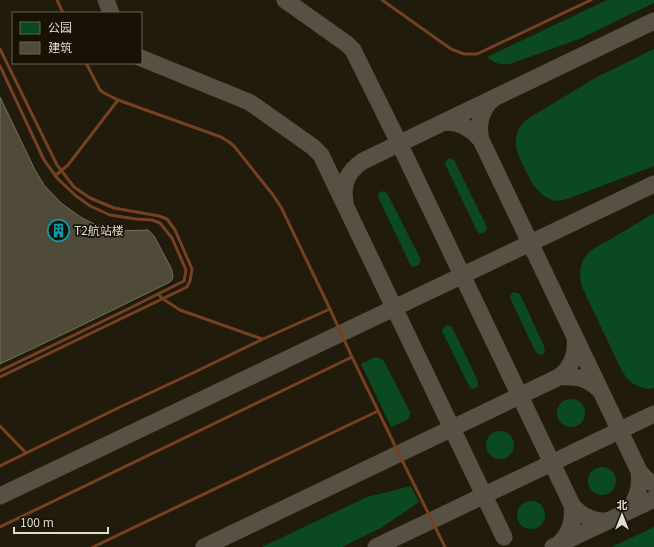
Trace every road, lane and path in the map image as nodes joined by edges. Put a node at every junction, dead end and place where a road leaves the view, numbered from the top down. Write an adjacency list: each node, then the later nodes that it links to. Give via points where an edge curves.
1 (57, 0): 4 (lane)
2 (382, 0): 3 (lane, via 451,49 464,54 477,54)
3 (591, 0)
4 (63, 12)
5 (0, 49): 9 (lane)
6 (87, 64): 8 (lane, via 100,90)
7 (0, 66): 10 (lane, via 44,160)
8 (118, 100): 9 (lane); 13 (lane, via 221,137 234,146 281,207)
9 (61, 171): 10 (lane); 12 (lane, via 74,187 90,198 114,208 167,219 175,230 192,269 187,287)
10 (56, 176): 11 (lane, via 75,196 90,206 110,215 160,223 172,238 186,270 184,281)
11 (158, 294): 12 (lane); 16 (lane)
12 (163, 299): 14 (lane, via 180,310); 17 (lane)
13 (330, 309): 14 (lane); 15 (lane)
14 (263, 339): 20 (lane)
15 (352, 357): 18 (lane); 22 (lane)
16 (0, 371)
17 (0, 378)
18 (378, 411): 23 (lane); 24 (lane)
19 (0, 426): 20 (lane)
20 (26, 453): 21 (lane)
21 (0, 466)
22 (0, 527)
23 (93, 547)
24 (444, 547)

